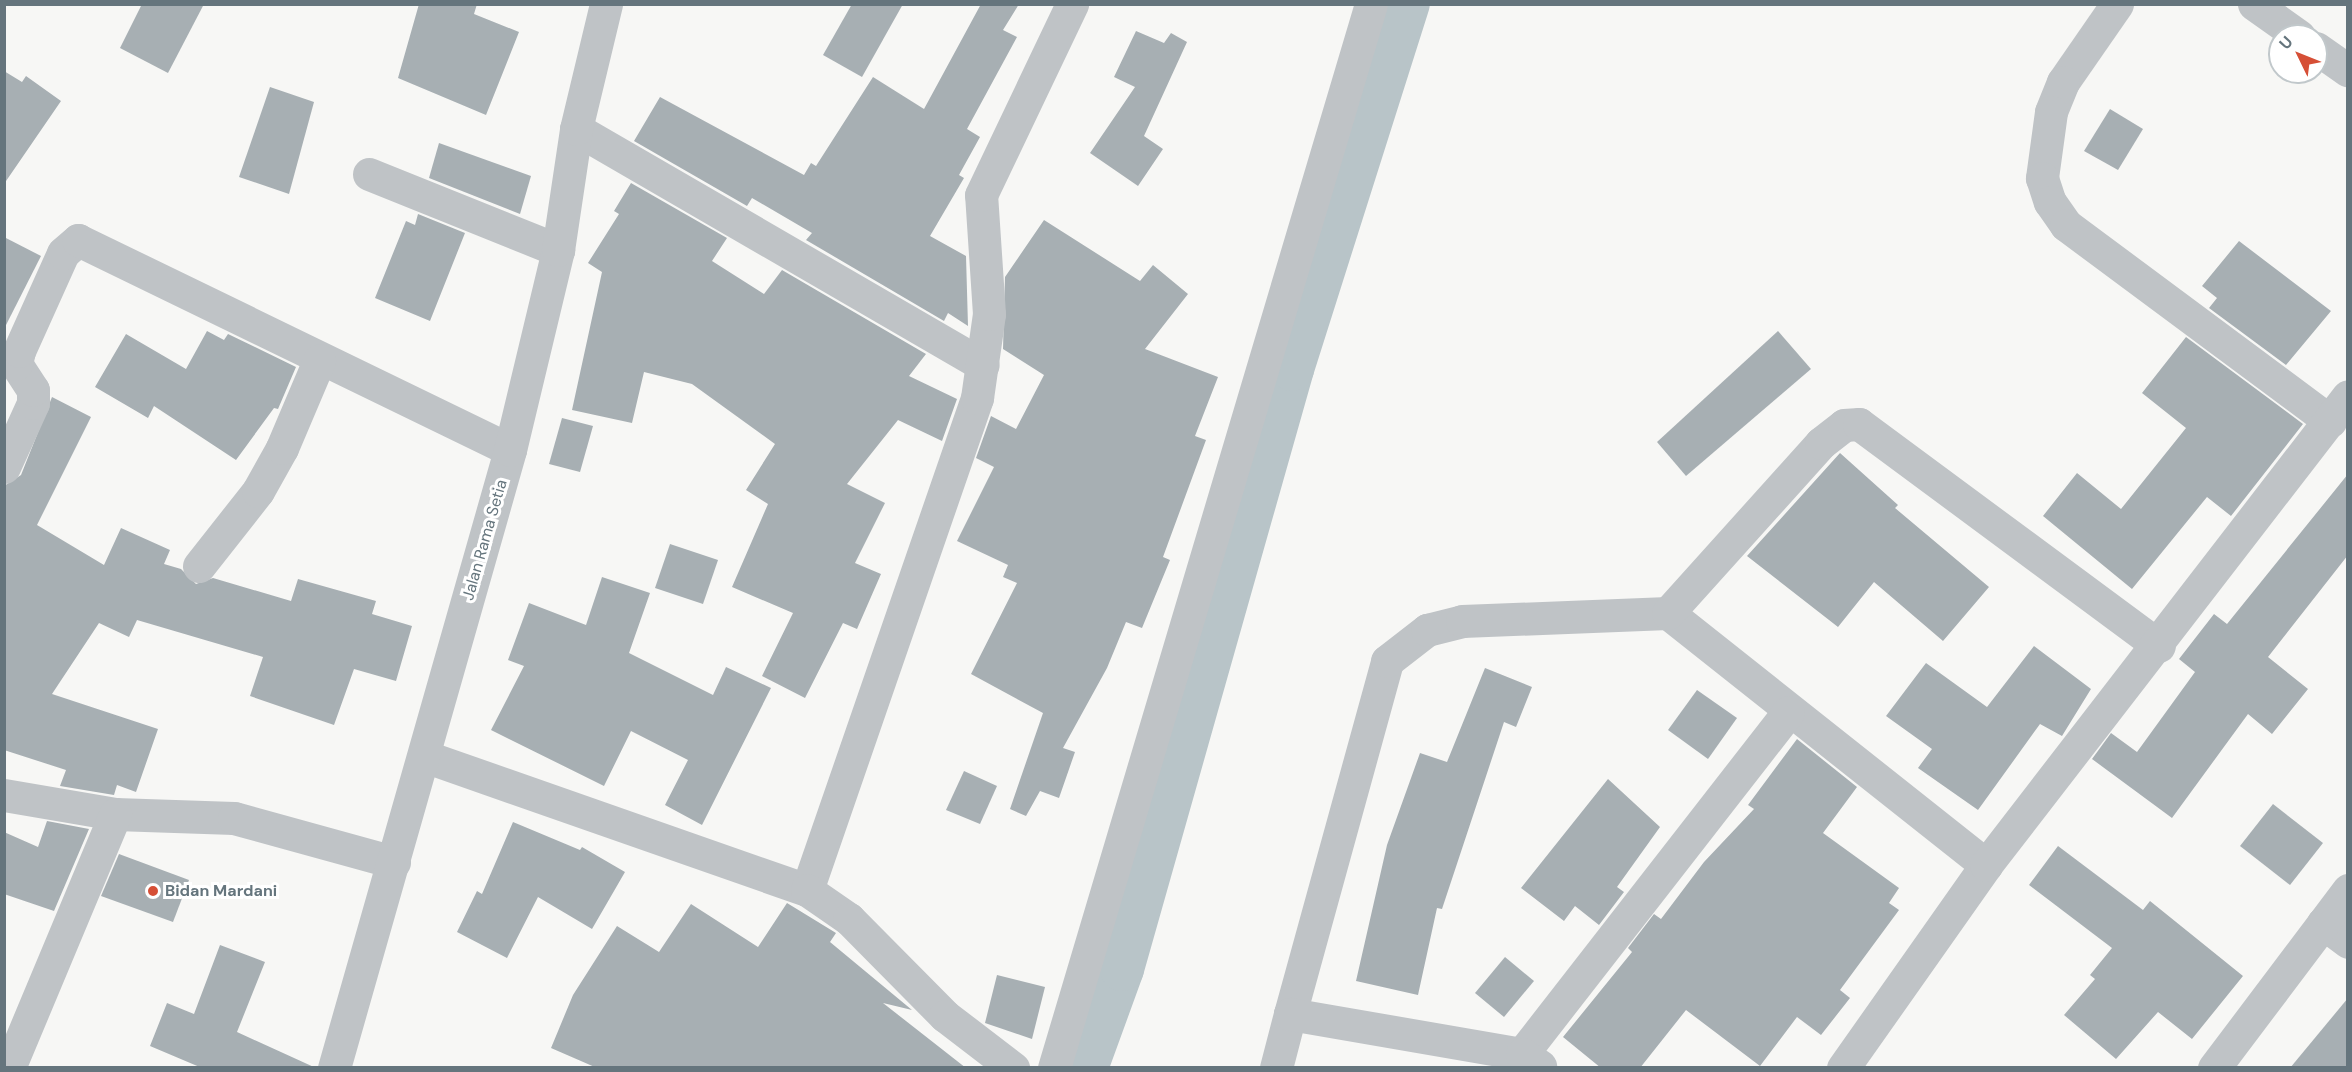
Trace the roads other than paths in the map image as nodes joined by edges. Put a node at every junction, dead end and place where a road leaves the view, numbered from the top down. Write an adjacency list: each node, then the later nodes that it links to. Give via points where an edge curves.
1 (606, 4): 9 (street, Jalan Rama Setia)
2 (1072, 4): 13 (street, via 981,195 989,314)
3 (1371, 4): 34 (street)
4 (2117, 4): 14 (street, via 2063,82 2051,112 2042,178 2050,202 2066,225)
5 (2254, 4): 6 (street)
6 (2282, 24)
7 (2328, 56): 8 (street)
8 (2348, 70)
9 (576, 129): 11 (street, Jalan Rama Setia); 13 (street)
10 (369, 174): 11 (street)
11 (558, 250): 15 (street, Jalan Rama Setia)
12 (319, 361): 15 (street); 16 (street, via 87,242 74,241 63,253 19,351 16,364 33,390 33,403); 17 (street, via 282,448 258,491)
13 (983, 365): 26 (street, via 962,447)
14 (2339, 408): 19 (street)
15 (510, 450): 21 (street, Jalan Rama Setia)
16 (4, 467)
17 (199, 566)
18 (1668, 613): 19 (street, via 1821,443 1844,425 1859,424); 20 (street); 29 (street, via 1462,621 1427,630 1387,661)
19 (2159, 646): 25 (street)
20 (1788, 712): 25 (street); 30 (street)
21 (424, 756): 24 (street, Jalan Rama Setia); 26 (street)
22 (4, 795): 23 (street)
23 (115, 814): 24 (street, via 234,818); 31 (street)
24 (394, 862): 32 (street, Jalan Rama Setia)
25 (1986, 865): 36 (street)
26 (807, 890): 33 (street, via 849,919 945,1016)
27 (2348, 890): 28 (street)
28 (2335, 933): 37 (street)
29 (1290, 1014): 30 (street); 35 (street)
30 (1532, 1061)
31 (9, 1068)
32 (334, 1068)
33 (1013, 1068)
34 (1054, 1068)
35 (1276, 1068)
36 (1843, 1068)
37 (2214, 1068)

